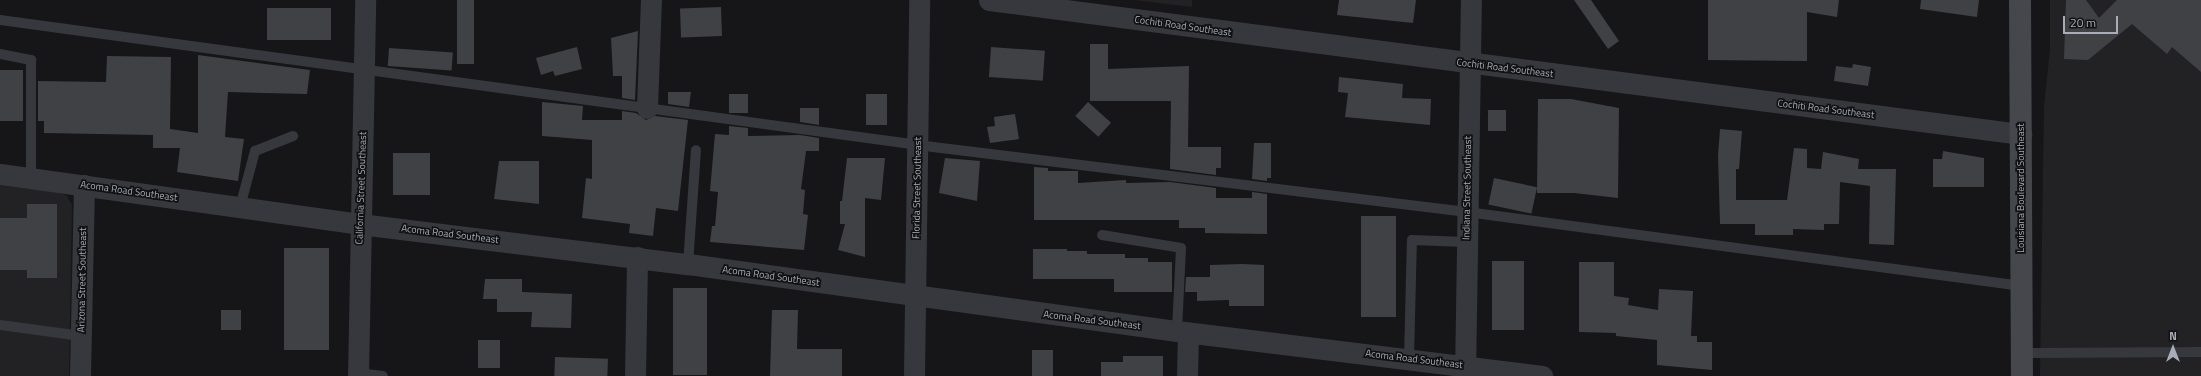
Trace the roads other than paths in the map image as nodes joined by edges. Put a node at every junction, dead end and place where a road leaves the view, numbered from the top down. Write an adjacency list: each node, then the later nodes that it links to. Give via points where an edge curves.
1 (365, 0): 10 (street, California Street Southeast)
2 (650, 0): 11 (street)
3 (920, 0): 14 (street, Florida Street Southeast)
4 (989, 0): 9 (street, Cochiti Road Southeast)
5 (1471, 0): 9 (street, Indiana Street Southeast)
6 (2020, 0): 12 (main road, Louisiana Boulevard Southeast)
7 (0, 20): 10 (lane)
8 (0, 54): 17 (lane, via 31,60)
9 (1470, 64): 12 (street, Cochiti Road Southeast); 20 (street, Indiana Street Southeast)
10 (364, 71): 11 (lane); 21 (street, California Street Southeast)
11 (647, 108): 14 (lane)
12 (2021, 134): 26 (main road, Louisiana Boulevard Southeast)
13 (293, 136): 19 (lane, via 254,151)
14 (917, 144): 20 (lane); 27 (street, Florida Street Southeast)
15 (696, 150): 25 (lane)
16 (0, 174): 17 (street, Acoma Road Southeast)
17 (31, 178): 18 (street, Acoma Road Southeast)
18 (84, 185): 19 (street, Acoma Road Southeast); 30 (street, Arizona Street Southeast)
19 (240, 207): 21 (street, Acoma Road Southeast)
20 (1467, 212): 23 (street, Indiana Street Southeast); 26 (lane)
21 (360, 224): 24 (street, Acoma Road Southeast); 35 (street, California Street Southeast)
22 (1102, 235): 29 (lane, via 1181,248)
23 (1466, 242): 33 (lane, via 1412,240); 34 (street, Indiana Street Southeast)
24 (637, 257): 25 (street, Acoma Road Southeast); 38 (street)
25 (688, 264): 27 (street, Acoma Road Southeast)
26 (2022, 286): 32 (main road, Louisiana Boulevard Southeast)
27 (915, 297): 29 (street, Acoma Road Southeast); 39 (street, Florida Street Southeast)
28 (0, 325): 30 (lane)
29 (1182, 332): 33 (street, Acoma Road Southeast); 40 (street)
30 (80, 336): 36 (street, Arizona Street Southeast)
31 (2201, 352): 32 (lane)
32 (2023, 353): 42 (main road, Louisiana Boulevard Southeast)
33 (1409, 359): 34 (street, Acoma Road Southeast)
34 (1465, 371): 41 (street, Acoma Road Southeast)
35 (358, 374): 37 (lane)
36 (80, 376)
37 (383, 376)
38 (635, 376)
39 (914, 376)
40 (1187, 376)
41 (1542, 376)
42 (2022, 376)

